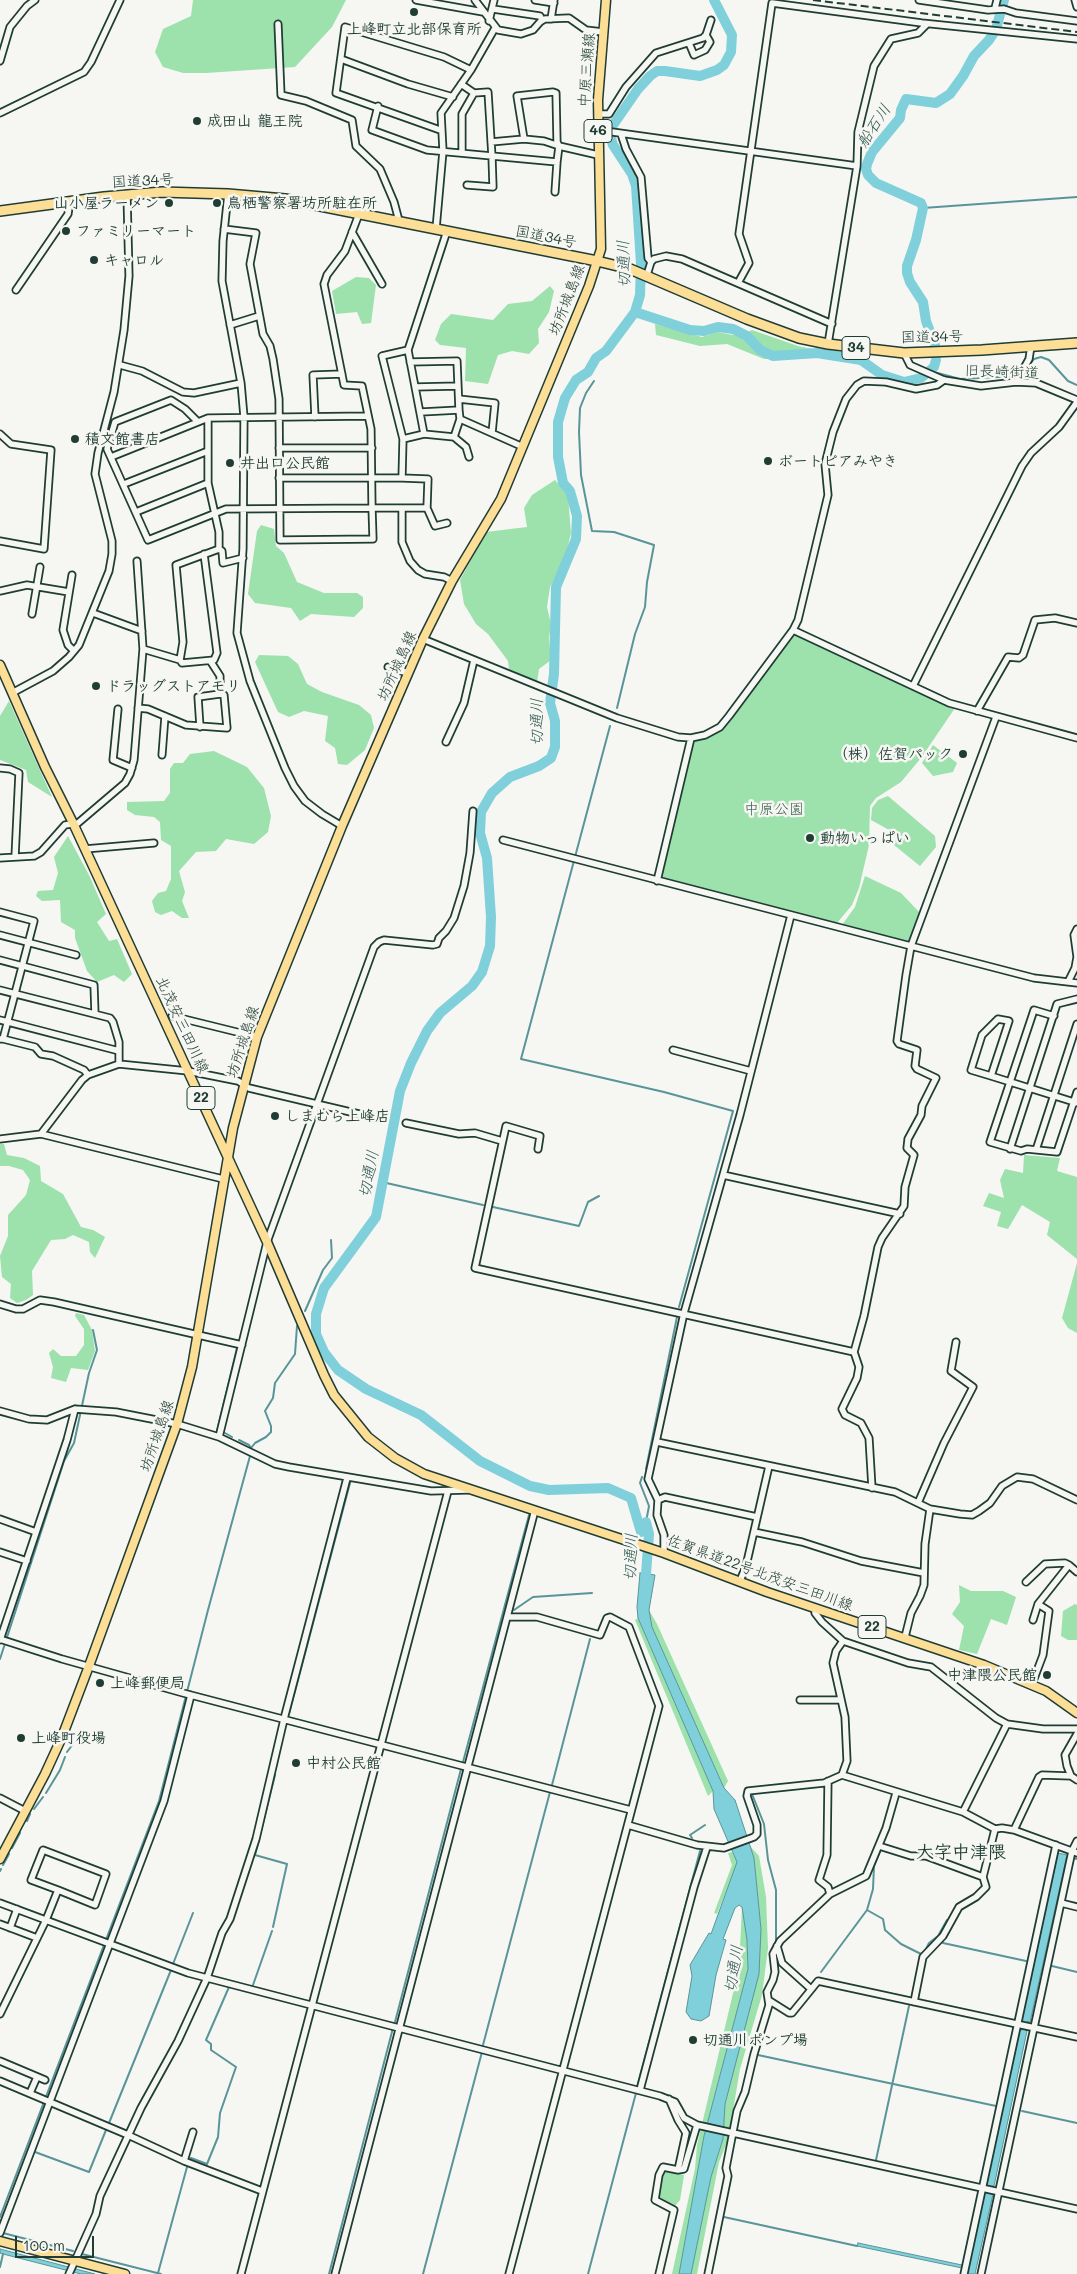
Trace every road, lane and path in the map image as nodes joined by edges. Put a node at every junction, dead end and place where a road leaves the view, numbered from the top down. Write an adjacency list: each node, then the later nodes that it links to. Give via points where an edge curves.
1 (35, 0): 29 (street, via 26,6 10,27)
2 (120, 0): 35 (street, via 86,70)
3 (416, 0): 15 (street)
4 (474, 0): 15 (street)
5 (494, 0): 14 (street)
6 (535, 0): 11 (street)
7 (606, 0): 24 (main road, 中原三瀬線 / 46)
8 (920, 0): 13 (street, via 988,10)
9 (998, 0): 13 (street)
10 (1075, 0): 12 (street)
11 (554, 1): 16 (street)
12 (1077, 7)
13 (995, 8): 20 (street, via 1016,14)
14 (493, 9): 17 (street); 18 (street, via 540,16)
15 (483, 12): 17 (street)
16 (551, 19): 18 (street); 24 (street, via 572,19 586,30)
17 (489, 20): 23 (street)
18 (542, 20): 23 (street, via 533,30 521,34)
19 (710, 20): 25 (street)
20 (1077, 21)
21 (278, 24): 57 (street, via 281,95 306,101 352,120 356,146 380,169 394,202)
22 (927, 24): 26 (street); 44 (street, via 772,3); 49 (street, via 918,33 891,39 877,59 858,132)
23 (495, 28): 30 (street)
24 (603, 32): 36 (main road, 中原三瀬線 / 46)
25 (706, 35): 27 (street); 27 (street, via 710,42 705,50 694,55)
26 (1077, 39)
27 (689, 43): 36 (street, via 652,56 609,114)
28 (341, 59): 30 (street, via 345,27 444,57); 33 (street); 34 (street, via 336,93)
29 (0, 61)
30 (471, 70): 31 (street)
31 (461, 84): 32 (street); 33 (street)
32 (474, 93): 41 (street, via 488,92); 45 (street, via 462,114)
33 (452, 98): 37 (street, via 441,113)
34 (378, 106): 37 (street); 43 (street, via 372,130 427,150)
35 (0, 113)
36 (598, 114): 38 (main road, 中原三瀬線 / 46)
37 (440, 130): 43 (street)
38 (598, 130): 39 (street); 46 (main road, 中原三瀬線 / 46)
39 (621, 134): 44 (street); 63 (street, via 641,177 648,258)
40 (524, 139): 41 (street); 42 (street); 42 (street, via 517,96 553,92 556,93)
41 (491, 142): 47 (street)
42 (559, 146): 46 (street); 48 (street)
43 (443, 151): 45 (street); 59 (street)
44 (751, 152): 49 (street); 65 (street, via 739,234 749,262)
45 (462, 153): 47 (street)
46 (598, 155): 62 (main road, 中原三瀬線 / 46, via 602,234)
47 (492, 156): 48 (street); 50 (street, via 492,187)
48 (558, 162): 51 (street)
49 (857, 166): 69 (street)
50 (467, 185)
51 (555, 192)
52 (228, 194): 53 (highway, 国道34号 / 34, via 162,192); 56 (highway, 国道34号 / 34, via 285,200); 58 (street)
53 (127, 195): 54 (highway, 国道34号 / 34); 77 (street, via 129,276)
54 (70, 202): 55 (highway, 国道34号 / 34); 67 (street, via 68,214)
55 (0, 211)
56 (359, 214): 57 (highway, 国道34号 / 34); 61 (street)
57 (397, 222): 59 (highway, 国道34号 / 34)
58 (224, 228): 68 (street, via 256,233 250,264); 70 (street, via 222,281)
59 (436, 229): 60 (highway, 国道34号 / 34)
60 (447, 231): 62 (highway, 国道34号 / 34); 74 (street)
61 (352, 232): 66 (street); 78 (street, via 345,251 324,284)
62 (597, 261): 64 (highway, 国道34号 / 34); 100 (main road, 坊所城島線)
63 (651, 262): 64 (street); 65 (street, via 666,256 682,259)
64 (647, 276): 72 (highway, 国道34号 / 34, via 747,319 799,338)
65 (738, 283): 69 (street)
66 (382, 284)
67 (16, 290)
68 (259, 316): 70 (street); 90 (street, via 273,359)
69 (832, 324): 72 (street)
70 (230, 325): 81 (street)
71 (1077, 343): 73 (highway, 国道34号 / 34)
72 (828, 344): 75 (highway, 国道34号 / 34)
73 (1031, 346): 75 (highway, 国道34号 / 34); 80 (street, via 1029,359)
74 (408, 350): 76 (street); 99 (street, via 382,356)
75 (904, 353): 79 (street, 旧長崎街道, via 910,365)
76 (410, 362): 82 (street, via 457,361); 83 (street)
77 (120, 366): 81 (street, via 142,371 183,392 194,393); 130 (street, via 96,464 96,483 110,531 112,554)
78 (342, 374): 88 (street, via 344,384 362,386); 91 (street, via 313,375)
79 (944, 380): 80 (street, 旧長崎街道, via 981,386); 133 (street, via 937,386 916,389 864,381 846,399 832,432 825,464 828,495)
80 (1016, 382): 85 (street, 旧長崎街道, via 1036,383)
81 (242, 383): 89 (street)
82 (458, 386): 83 (street); 84 (street)
83 (416, 387): 87 (street)
84 (459, 399): 86 (street); 95 (street, via 495,403)
85 (1077, 401): 144 (street, via 1059,428 1031,452 1022,466)
86 (459, 410): 87 (street); 93 (street)
87 (420, 412): 97 (street)
88 (368, 416): 91 (street); 102 (street)
89 (244, 417): 90 (street); 92 (street); 111 (street)
90 (279, 417): 91 (street); 101 (street)
91 (315, 417)
92 (208, 418): 94 (street); 103 (street)
93 (460, 419): 95 (street); 98 (street)
94 (196, 421): 104 (street); 104 (street, via 171,400 115,422 107,449)
95 (492, 433): 100 (street)
96 (0, 434): 119 (street, via 11,444 51,450 44,549)
97 (424, 434): 98 (street); 99 (street)
98 (454, 437): 105 (street, via 466,447)
99 (402, 439): 108 (street)
100 (523, 447): 126 (main road, 坊所城島線, via 501,499)
101 (279, 448): 102 (street); 106 (street)
102 (372, 448): 107 (street)
103 (208, 450): 109 (street); 110 (street)
104 (111, 457): 110 (street)
105 (469, 457)
106 (279, 478): 107 (street); 115 (street)
107 (372, 478): 108 (street); 112 (street)
108 (402, 478): 114 (street, via 428,478)
109 (208, 483): 116 (street); 117 (street)
110 (124, 484): 116 (street)
111 (243, 508): 115 (street); 117 (street); 122 (street)
112 (372, 508): 113 (street); 115 (street); 115 (street, via 372,538 289,540 280,540)
113 (402, 508): 114 (street); 126 (street, via 402,542 410,561 425,574)
114 (427, 508): 118 (street, via 435,526)
115 (279, 509)
116 (136, 512): 117 (street, via 148,540)
117 (214, 513): 120 (street)
118 (447, 523)
119 (0, 541)
120 (219, 548): 121 (street); 122 (street, via 223,563)
121 (204, 554): 138 (street, via 176,565 183,642); 140 (street, via 217,653)
122 (243, 558): 161 (street, via 238,633 250,681 294,786 305,801)
123 (137, 561): 134 (street)
124 (40, 567): 127 (street)
125 (72, 574): 129 (street)
126 (452, 581): 135 (main road, 坊所城島線)
127 (37, 587): 128 (street, via 27,585); 129 (street); 131 (street)
128 (0, 591)
129 (69, 592): 137 (street, via 63,630 68,645)
130 (93, 612): 134 (street); 137 (street)
131 (32, 614)
132 (1077, 623): 149 (street, via 1055,618 1035,620 1023,655 1008,657)
133 (793, 630): 144 (street); 153 (street, via 720,726 705,735)
134 (142, 631): 136 (street)
135 (423, 639): 139 (street); 143 (main road, 坊所城島線)
136 (143, 649): 138 (street); 147 (street)
137 (74, 651): 145 (street, via 53,671)
138 (180, 660): 140 (street)
139 (474, 660): 153 (street, via 617,718); 155 (street, via 464,703)
140 (211, 662): 146 (street, via 220,676)
141 (0, 665): 145 (main road, 北茂安三田川線 / 22)
142 (388, 667): 143 (street)
143 (408, 673): 161 (main road, 坊所城島線)
144 (913, 686): 149 (street, via 949,703)
145 (12, 693): 160 (main road, 北茂安三田川線 / 22)
146 (220, 694): 152 (street, via 198,697); 152 (street, via 224,695 227,728)
147 (138, 708): 150 (street); 158 (street)
148 (118, 709): 158 (street, via 113,760)
149 (976, 711): 151 (street)
150 (165, 716): 152 (street); 156 (street)
151 (996, 717): 154 (street); 173 (street)
152 (200, 727)
153 (691, 738): 167 (street)
154 (1077, 738)
155 (446, 742)
156 (162, 755)
157 (0, 768): 165 (street, via 19,773)
158 (132, 768): 160 (street, via 125,783 78,823)
159 (473, 811): 203 (street, via 470,853 454,918 437,944 384,940 374,947)
160 (73, 823): 164 (main road, 北茂安三田川線 / 22); 165 (street, via 65,825 41,852 34,856)
161 (342, 826): 188 (main road, 坊所城島線)
162 (504, 840): 167 (street)
163 (154, 843): 164 (street)
164 (85, 848): 193 (main road, 北茂安三田川線 / 22)
165 (15, 857): 166 (street)
166 (0, 858)
167 (656, 881): 169 (street)
168 (0, 912): 172 (street, via 34,921)
169 (790, 915): 173 (street); 194 (street)
170 (1077, 929): 177 (street, via 1074,935 1076,963)
171 (0, 935): 172 (street)
172 (28, 942): 174 (street); 176 (street)
173 (911, 946): 177 (street, via 1034,978); 215 (street, via 897,1041 917,1050 917,1069 936,1078 908,1139 907,1148 914,1155)
174 (76, 955)
175 (0, 960): 176 (street)
176 (22, 966): 180 (street); 182 (street, via 94,984)
177 (1068, 982): 178 (street)
178 (1077, 983)
179 (0, 990): 180 (street)
180 (15, 994): 182 (street); 186 (street)
181 (1077, 999): 184 (street, via 1058,1004)
182 (95, 1014): 191 (street, via 113,1022)
183 (172, 1016): 188 (street)
184 (1054, 1016): 197 (street, via 1034,1010); 199 (street)
185 (0, 1020): 186 (street)
186 (8, 1022): 189 (street); 191 (street)
187 (1077, 1024): 201 (street)
188 (256, 1037): 198 (main road, 坊所城島線)
189 (2, 1039): 195 (street, via 35,1047 42,1054 60,1059)
190 (673, 1050): 194 (street)
191 (119, 1051): 192 (street)
192 (119, 1064): 193 (street); 195 (street)
193 (188, 1071): 198 (street); 212 (main road, 北茂安三田川線 / 22)
194 (751, 1071): 213 (street)
195 (88, 1075): 206 (street)
196 (991, 1076): 196 (street, via 971,1070 982,1035 998,1019 1009,1021); 197 (street)
197 (1010, 1082): 199 (street); 210 (street, via 990,1142)
198 (243, 1084): 203 (street); 212 (main road, 坊所城島線)
199 (1031, 1089): 201 (street); 210 (street)
200 (1077, 1092): 202 (street)
201 (1054, 1096): 202 (street); 211 (street)
202 (1075, 1103): 211 (street, via 1057,1152)
203 (316, 1104): 204 (street); 216 (street)
204 (376, 1118)
205 (406, 1123): 208 (street, via 459,1134 476,1133)
206 (41, 1134): 207 (street); 214 (street)
207 (0, 1139)
208 (502, 1141): 209 (street, via 506,1126 540,1136); 218 (street, via 475,1268)
209 (538, 1149)
210 (1010, 1149): 211 (street)
211 (1036, 1150)
212 (228, 1156): 214 (main road, 坊所城島線); 216 (main road, 北茂安三田川線 / 22)
213 (723, 1175): 215 (street); 218 (street)
214 (223, 1179): 219 (main road, 坊所城島線)
215 (900, 1214): 222 (street, via 878,1247)
216 (267, 1242): 221 (street); 230 (main road, 北茂安三田川線 / 22, via 324,1375 346,1412 368,1437 395,1458 424,1474)
217 (0, 1304): 219 (street, via 23,1309 40,1300)
218 (684, 1313): 222 (street); 227 (street)
219 (198, 1333): 221 (street); 225 (main road, 坊所城島線)
220 (956, 1342): 236 (street, via 951,1371 973,1387)
221 (242, 1345): 226 (street)
222 (854, 1352): 231 (street, via 858,1373 842,1409 845,1415 861,1423 869,1438)
223 (75, 1409): 224 (street, via 47,1420); 225 (street, via 116,1412); 241 (street)
224 (0, 1411)
225 (177, 1424): 226 (street); 258 (main road, 坊所城島線)
226 (219, 1437): 229 (street, via 275,1464)
227 (658, 1442): 228 (street); 234 (street, via 648,1479)
228 (769, 1466): 231 (street); 239 (street)
229 (347, 1478): 233 (street); 264 (street)
230 (453, 1484): 232 (main road, 佐賀県道22号北茂安三田川線 / 22)
231 (872, 1488): 236 (street, via 895,1492)
232 (472, 1490): 233 (street); 238 (main road, 佐賀県道22号北茂安三田川線 / 22)
233 (448, 1491): 268 (street)
234 (658, 1500): 239 (street, via 665,1497); 244 (street, via 657,1515 664,1535)
235 (1077, 1500): 237 (street, via 1034,1479 1017,1477 1008,1480 990,1503 972,1515)
236 (918, 1503): 237 (street)
237 (930, 1509): 248 (street)
238 (535, 1510): 244 (main road, 佐賀県道22号北茂安三田川線 / 22); 253 (street)
239 (757, 1517): 242 (street)
240 (0, 1520): 241 (street)
241 (36, 1532): 245 (street)
242 (754, 1532): 248 (street, via 802,1542 861,1561); 249 (street)
243 (0, 1552): 245 (street)
244 (662, 1552): 249 (main road, 佐賀県道22号北茂安三田川線 / 22)
245 (27, 1561): 256 (street)
246 (1070, 1565): 247 (street); 250 (street, via 1045,1564); 251 (street)
247 (1077, 1572)
248 (924, 1573): 255 (street, via 924,1585 911,1613)
249 (740, 1581): 252 (main road, 佐賀県道22号北茂安三田川線 / 22)
250 (1026, 1582)
251 (1038, 1604): 254 (street); 259 (street, via 1049,1611 1043,1655)
252 (816, 1608): 255 (main road, 佐賀県道22号北茂安三田川線 / 22); 257 (street, via 815,1613 822,1622)
253 (507, 1617): 269 (street); 276 (street, via 537,1617 600,1635 610,1617 629,1627 659,1706)
254 (1033, 1620)
255 (905, 1637): 259 (main road, 佐賀県道22号北茂安三田川線 / 22)
256 (0, 1640): 258 (street)
257 (843, 1641): 262 (street, via 832,1663); 265 (street, via 908,1663 931,1667)
258 (89, 1666): 260 (street); 277 (main road, 坊所城島線, via 58,1744)
259 (1032, 1684): 263 (main road, 佐賀県道22号北茂安三田川線 / 22, via 1061,1700)
260 (188, 1694): 264 (street); 299 (street, via 164,1801)
261 (800, 1700): 262 (street)
262 (841, 1700): 270 (street, via 848,1752)
263 (1077, 1714)
264 (285, 1719): 268 (street); 301 (street, via 256,1839)
265 (1007, 1724): 266 (street); 278 (street)
266 (1077, 1729)
267 (1077, 1734): 271 (street, via 1065,1755)
268 (380, 1744): 269 (street); 305 (street)
269 (468, 1767): 276 (street); 308 (street)
270 (842, 1774): 273 (street); 274 (street)
271 (1071, 1776): 272 (street); 281 (street, via 1039,1777)
272 (1077, 1780)
273 (828, 1781): 285 (street, via 748,1791 758,1825 757,1834 724,1848); 290 (street, via 827,1854 819,1880)
274 (896, 1793): 278 (street); 284 (street)
275 (0, 1798): 277 (street)
276 (631, 1810): 279 (street)
277 (26, 1811): 287 (main road, 坊所城島線)
278 (963, 1812): 280 (street)
279 (628, 1825): 285 (street); 312 (street)
280 (995, 1829): 281 (street); 288 (street)
281 (1014, 1830): 283 (street)
282 (1077, 1840): 286 (street)
283 (1056, 1845): 286 (street); 307 (street)
284 (879, 1846): 288 (street, via 911,1856 926,1856); 290 (street, via 866,1876)
285 (707, 1847): 316 (street)
286 (1074, 1852): 292 (street)
287 (0, 1859)
288 (983, 1877): 304 (street, via 986,1887 959,1907 942,1936 923,1957)
289 (58, 1890): 289 (street, via 95,1905 106,1874 43,1850 31,1880); 295 (street)
290 (830, 1894): 300 (street)
291 (0, 1903): 294 (street)
292 (1061, 1903): 293 (street); 309 (street)
293 (1077, 1907)
294 (17, 1910): 295 (street); 297 (street)
295 (46, 1920): 298 (street); 299 (street)
296 (0, 1924): 297 (street)
297 (10, 1928): 298 (street)
298 (37, 1938): 306 (street)
299 (109, 1945): 301 (street); 319 (street)
300 (777, 1946): 302 (street, via 782,1963); 303 (street, via 773,1954 773,1980 766,1997)
301 (207, 1978): 305 (street); 323 (street)
302 (811, 1988): 303 (street, via 792,2013); 304 (street, via 818,1981)
303 (770, 2001): 322 (street)
304 (914, 2002): 307 (street)
305 (312, 2004): 308 (street); 327 (street)
306 (0, 2014)
307 (1022, 2025): 309 (street); 326 (street)
308 (399, 2027): 312 (street); 336 (street)
309 (1034, 2028): 310 (street); 328 (street)
310 (1077, 2037)
311 (0, 2061): 313 (street)
312 (563, 2070): 316 (street); 337 (street)
313 (37, 2077): 314 (street); 317 (street)
314 (45, 2080)
315 (0, 2081): 317 (street)
316 (640, 2090): 318 (street)
317 (30, 2093): 319 (street)
318 (669, 2099): 320 (street, via 675,2102 688,2121); 325 (street, via 686,2133)
319 (46, 2100): 323 (street); 330 (street)
320 (698, 2125): 322 (street); 325 (street, via 684,2168)
321 (193, 2132): 324 (street)
322 (732, 2132): 326 (street); 339 (street, via 726,2168 728,2176)
323 (128, 2135): 324 (street); 332 (street)
324 (184, 2161): 327 (street)
325 (678, 2170): 338 (street, via 663,2167 659,2175 655,2200 674,2210)
326 (987, 2188): 328 (street); 340 (street)
327 (262, 2191): 335 (street)
328 (999, 2192): 329 (street); 341 (street)
329 (1077, 2209)
330 (0, 2233)
331 (0, 2242): 332 (main road)
332 (73, 2264): 333 (street); 334 (main road)
333 (69, 2274)
334 (125, 2274)
335 (241, 2274)
336 (335, 2274)
337 (509, 2274)
338 (659, 2274)
339 (708, 2274)
340 (964, 2274)
341 (981, 2274)

